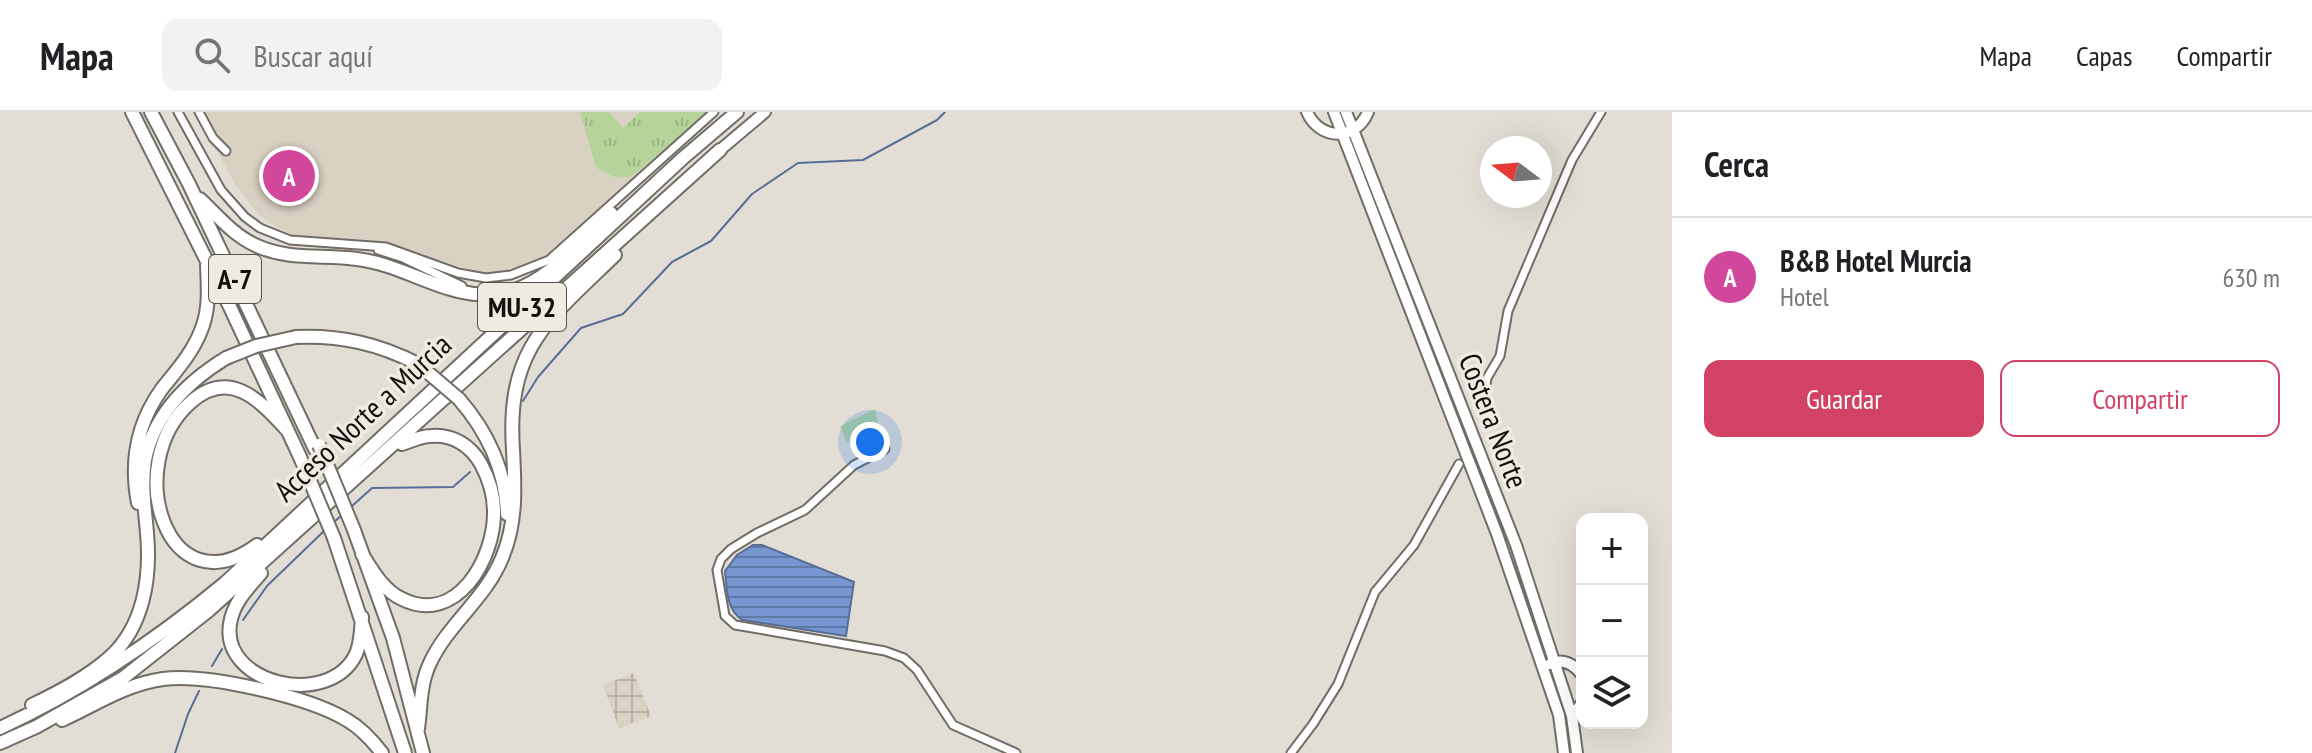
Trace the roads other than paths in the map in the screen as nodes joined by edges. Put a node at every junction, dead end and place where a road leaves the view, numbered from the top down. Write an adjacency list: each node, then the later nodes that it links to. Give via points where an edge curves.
1 (132, 112): 22 (highway, A-7)
2 (151, 112): 18 (highway, A-7)
3 (178, 112): 21 (street, via 215,181 260,228 290,240)
4 (199, 112): 16 (street)
5 (714, 112): 21 (street, via 549,260 511,275 458,273 386,247)
6 (737, 112): 17 (highway, Acceso Norte a Murcia / MU-32)
7 (765, 112): 15 (main road)
8 (1307, 112): 14 (main road, via 1321,130)
9 (1334, 112): 14 (main road, Costera Norte)
10 (1346, 112): 13 (main road, Costera Norte)
11 (1368, 112): 13 (main road)
12 (1601, 112): 24 (street, via 1572,160 1508,311)
13 (1353, 130): 14 (main road); 37 (main road, Costera Norte, via 1516,545)
14 (1342, 134): 38 (main road, Costera Norte)
15 (720, 150): 20 (highway); 40 (highway, Acceso Norte a Murcia / MU-32, via 208,611)
16 (226, 151)
17 (683, 158): 23 (highway, via 627,198 545,273 523,286); 30 (highway, Acceso Norte a Murcia / MU-32)
18 (189, 184): 19 (highway); 27 (highway, A-7)
19 (200, 199): 23 (highway, via 232,231 277,254 387,264 444,288); 27 (highway, via 283,365)
20 (640, 226): 26 (highway); 35 (highway, via 553,315 523,360 513,402 514,512 507,545)
21 (357, 243): 23 (street)
22 (207, 262): 25 (highway, A-7); 33 (highway, via 208,305 200,334 155,400 138,437 135,488)
23 (490, 294)
24 (1482, 413)
25 (288, 431): 30 (highway, via 244,391 204,393 180,413 162,443 155,473 159,509 182,549 216,561 247,552); 36 (highway, A-7, bridge)
26 (402, 444): 32 (highway, via 429,435 469,448 492,491 490,544 464,589 429,605 400,599); 34 (highway)
27 (317, 447): 31 (highway, A-7, bridge)
28 (885, 449): 51 (street, via 854,465 805,510 721,559 717,570 725,616 735,625 904,658 953,725)
29 (1459, 464): 52 (street, via 1414,545 1375,592 1338,684)
30 (310, 504): 45 (highway, Acceso Norte a Murcia / MU-32, via 225,583 142,648 51,705)
31 (351, 531): 32 (highway); 50 (highway, A-7)
32 (362, 554): 46 (highway)
33 (149, 564): 35 (highway, bridge, via 145,460 153,435 177,396 226,358 269,342 325,336 353,339 418,364 459,399 485,434 504,482 506,527); 43 (highway, via 140,610 112,656)
34 (261, 573): 36 (highway, via 238,602 229,629 241,660 266,678 303,686 339,674 355,655); 40 (highway, via 204,622)
35 (491, 579): 46 (highway, via 430,662)
36 (362, 617): 49 (highway, A-7)
37 (1556, 662): 38 (main road); 39 (main road); 42 (main road, Costera Norte)
38 (1544, 667): 53 (main road, Costera Norte)
39 (1576, 669)
40 (123, 678): 44 (highway, Acceso Norte a Murcia / MU-32)
41 (1576, 711): 42 (main road)
42 (1572, 716): 54 (main road, Costera Norte)
43 (0, 720)
44 (36, 727): 47 (highway, Acceso Norte a Murcia / MU-32); 48 (highway, via 63,720 136,685 196,678 323,708 356,726)
45 (0, 728)
46 (418, 729): 50 (highway)
47 (0, 743)
48 (382, 753)
49 (405, 753)
50 (421, 753)
51 (1016, 753)
52 (1291, 753)
53 (1564, 753)
54 (1577, 753)

